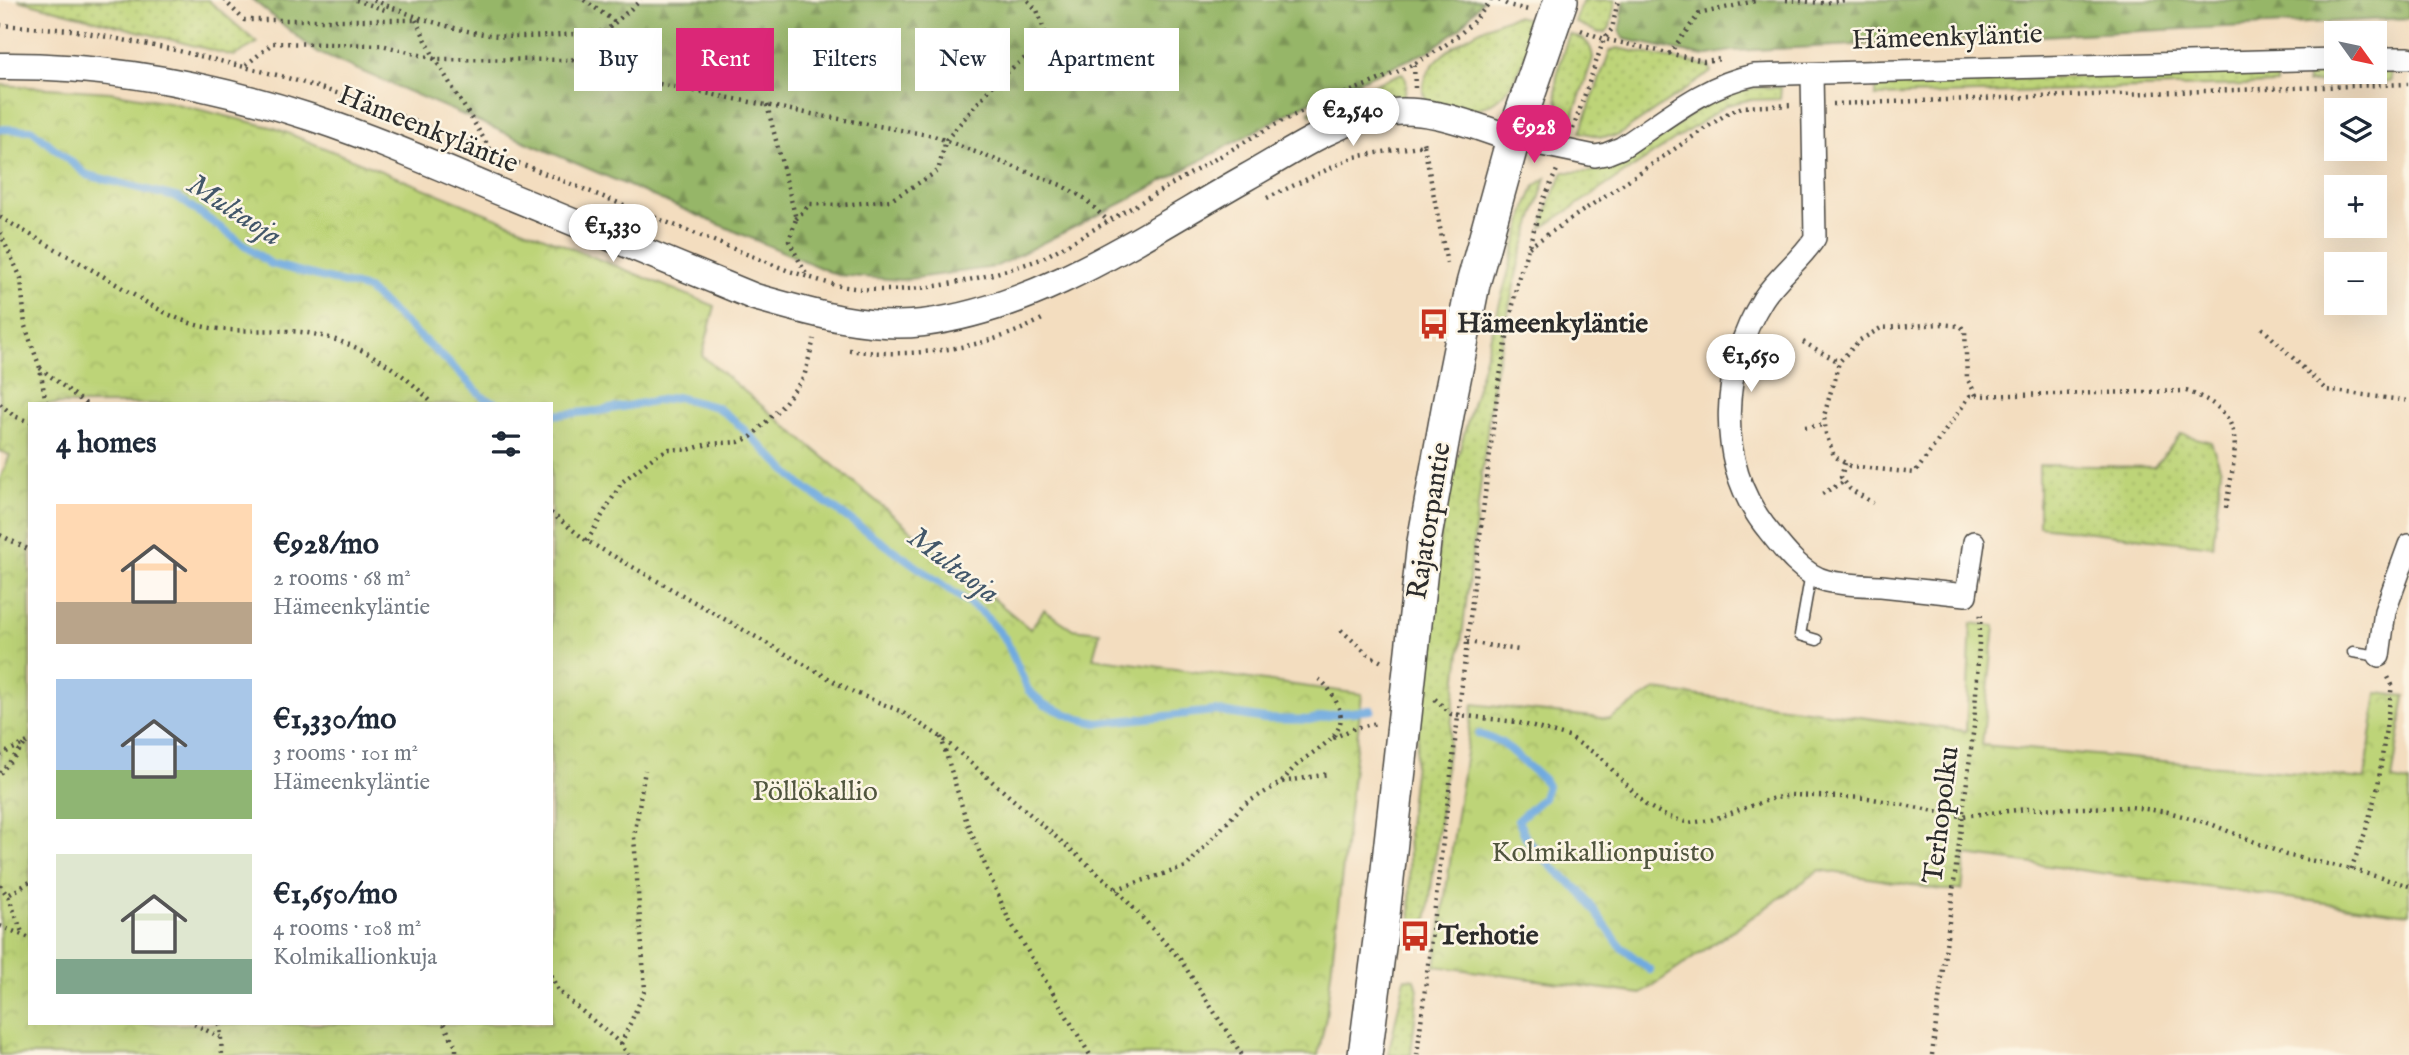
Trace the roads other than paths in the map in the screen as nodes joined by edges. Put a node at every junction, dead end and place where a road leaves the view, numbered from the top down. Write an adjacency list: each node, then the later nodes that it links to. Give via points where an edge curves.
1 (1557, 13): 7 (main road, Rajatorpantie)
2 (2387, 58): 3 (street)
3 (2409, 58)
4 (2324, 59): 6 (street, Hämeenkyläntie)
5 (0, 66): 7 (street, Hämeenkyläntie, via 45,65 124,74 311,118 755,297 820,314 890,324 922,323 1030,295 1083,270 1295,150 1380,113 1417,111)
6 (1812, 74): 7 (street, Hämeenkyläntie, via 1734,79 1706,91 1606,154 1578,154); 10 (street, via 1802,109 1816,208 1815,238 1765,296 1752,319 1731,383 1728,421 1732,453 1755,513 1776,541)
7 (1513, 139): 14 (main road, Rajatorpantie, via 1473,284 1424,542)
8 (1974, 542): 10 (street, via 1967,605 1825,581)
9 (2409, 545): 13 (street, via 2385,611)
10 (1811, 573): 11 (lane, via 1800,635)
11 (1817, 640)
12 (2353, 652): 13 (lane)
13 (2379, 656)
14 (1365, 1055)

